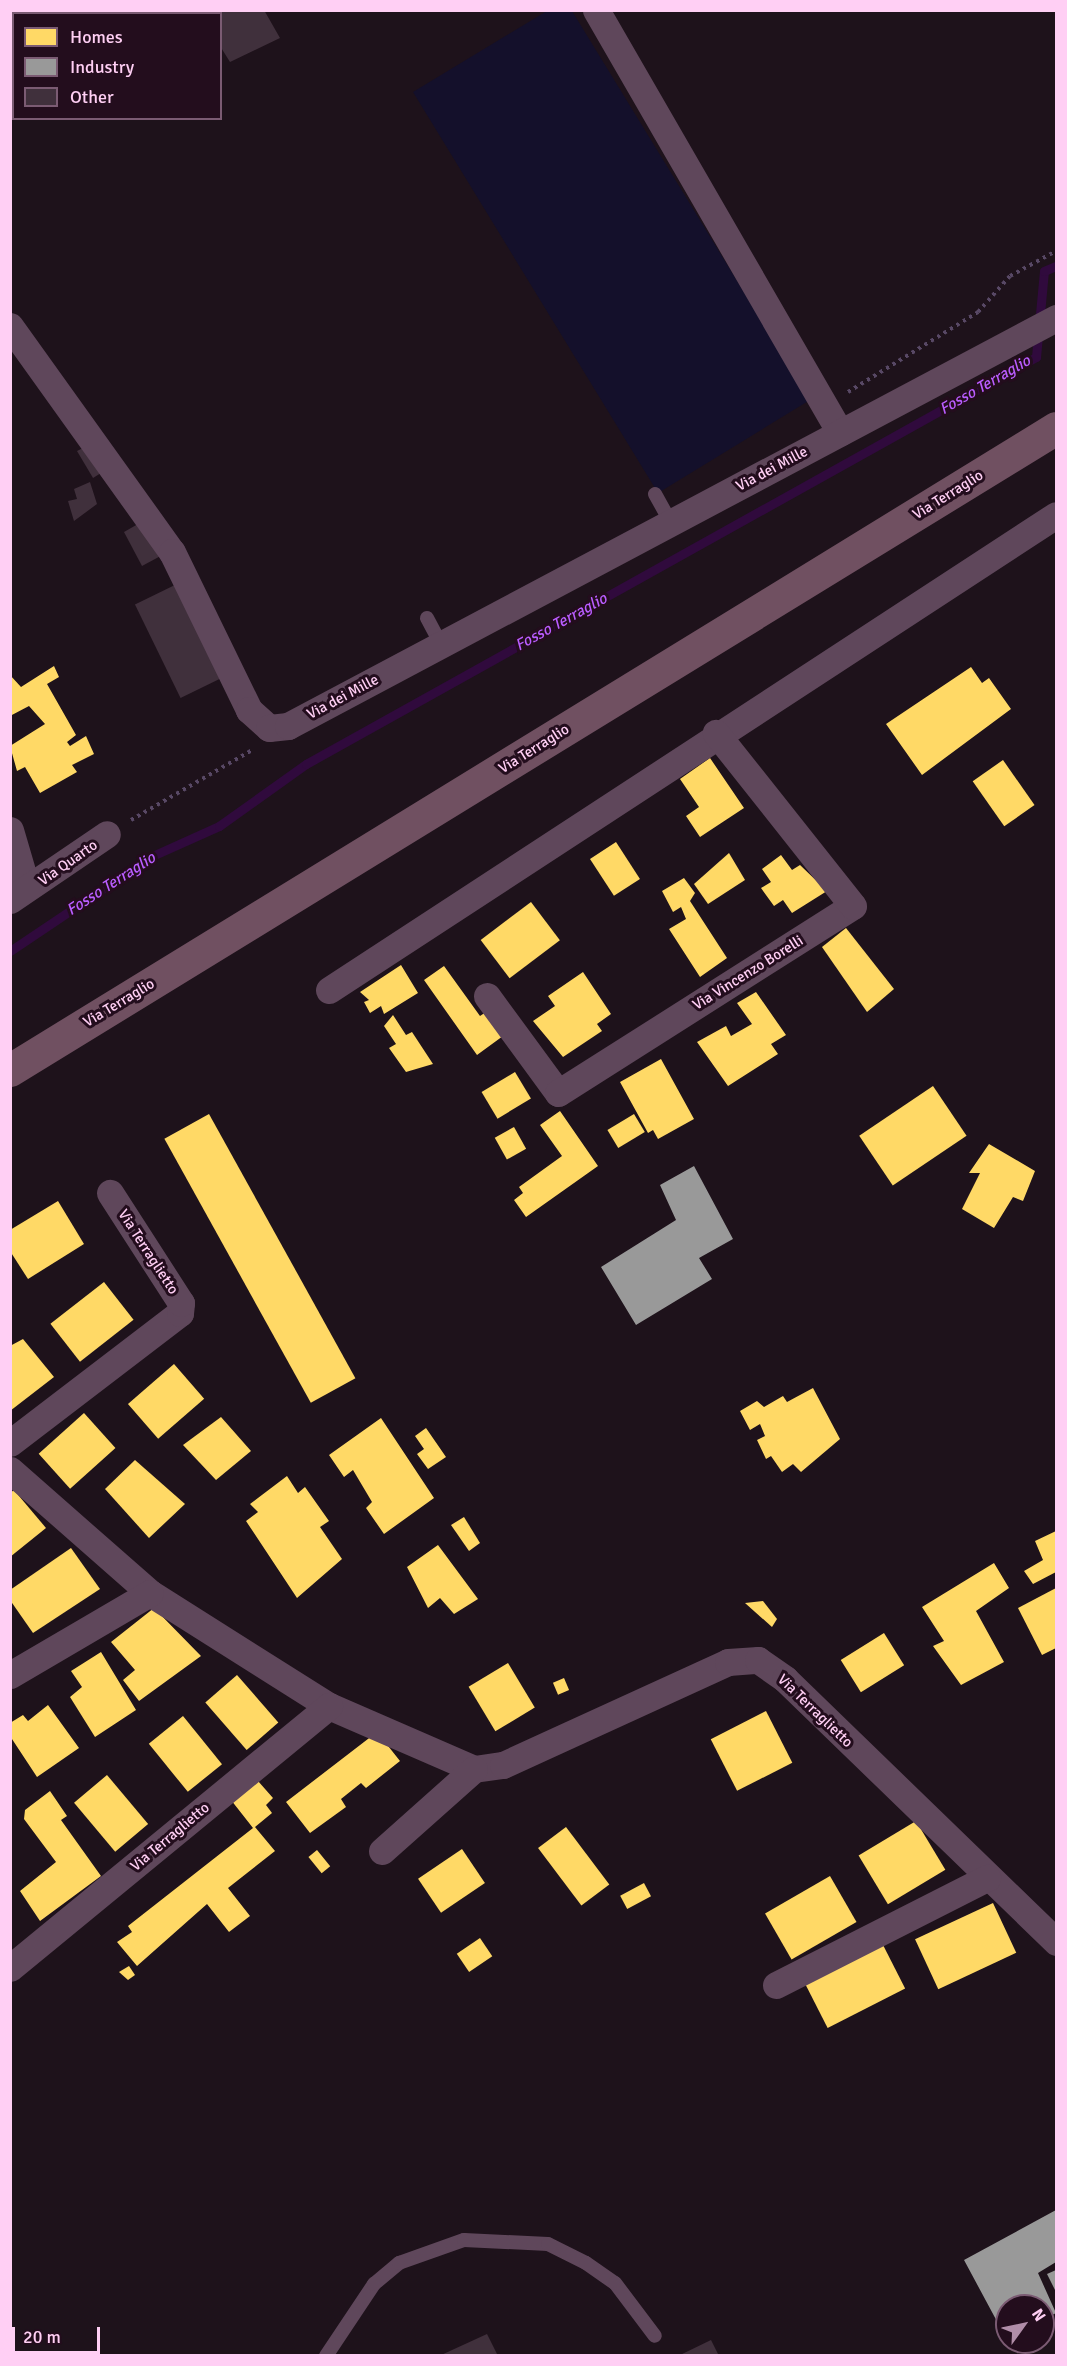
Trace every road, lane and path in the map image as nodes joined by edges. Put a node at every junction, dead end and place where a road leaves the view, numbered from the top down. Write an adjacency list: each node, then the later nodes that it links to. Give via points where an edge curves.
1 (596, 10): 5 (street)
2 (1056, 318): 5 (street, Via dei Mille)
3 (10, 326): 11 (street, via 171,552 249,710)
4 (1056, 428): 18 (main road, Via Terraglio)
5 (840, 433): 8 (street, Via dei Mille)
6 (655, 494): 8 (lane)
7 (1056, 514): 12 (street)
8 (671, 523): 10 (street, Via dei Mille)
9 (427, 618): 10 (lane)
10 (441, 644): 11 (street, Via dei Mille, via 288,726)
11 (269, 728): 14 (path, via 258,746)
12 (716, 733): 16 (street); 17 (street, Via Vincenzo Borelli, via 853,906 558,1093)
13 (10, 830): 15 (street, Via Quarto)
14 (107, 834): 15 (street, Via Quarto)
15 (19, 894)
16 (329, 990)
17 (487, 996)
18 (10, 1070)
19 (110, 1193): 20 (street, Via Terraglietto, via 181,1303 180,1313)
20 (10, 1443)
21 (10, 1470): 22 (street)
22 (150, 1593): 23 (street); 24 (street)
23 (10, 1675)
24 (329, 1706): 25 (street); 29 (street, Via Terraglietto)
25 (474, 1769): 26 (street); 27 (street, Via Terraglietto, via 503,1765 728,1662 758,1660 785,1679)
26 (382, 1851)
27 (987, 1878): 28 (street, Via Terraglietto); 30 (street)
28 (1056, 1942)
29 (10, 1968)
30 (776, 1985)
31 (655, 2336): 32 (lane, via 615,2283 586,2263 548,2244 464,2240 430,2247 383,2277)
32 (326, 2355)

